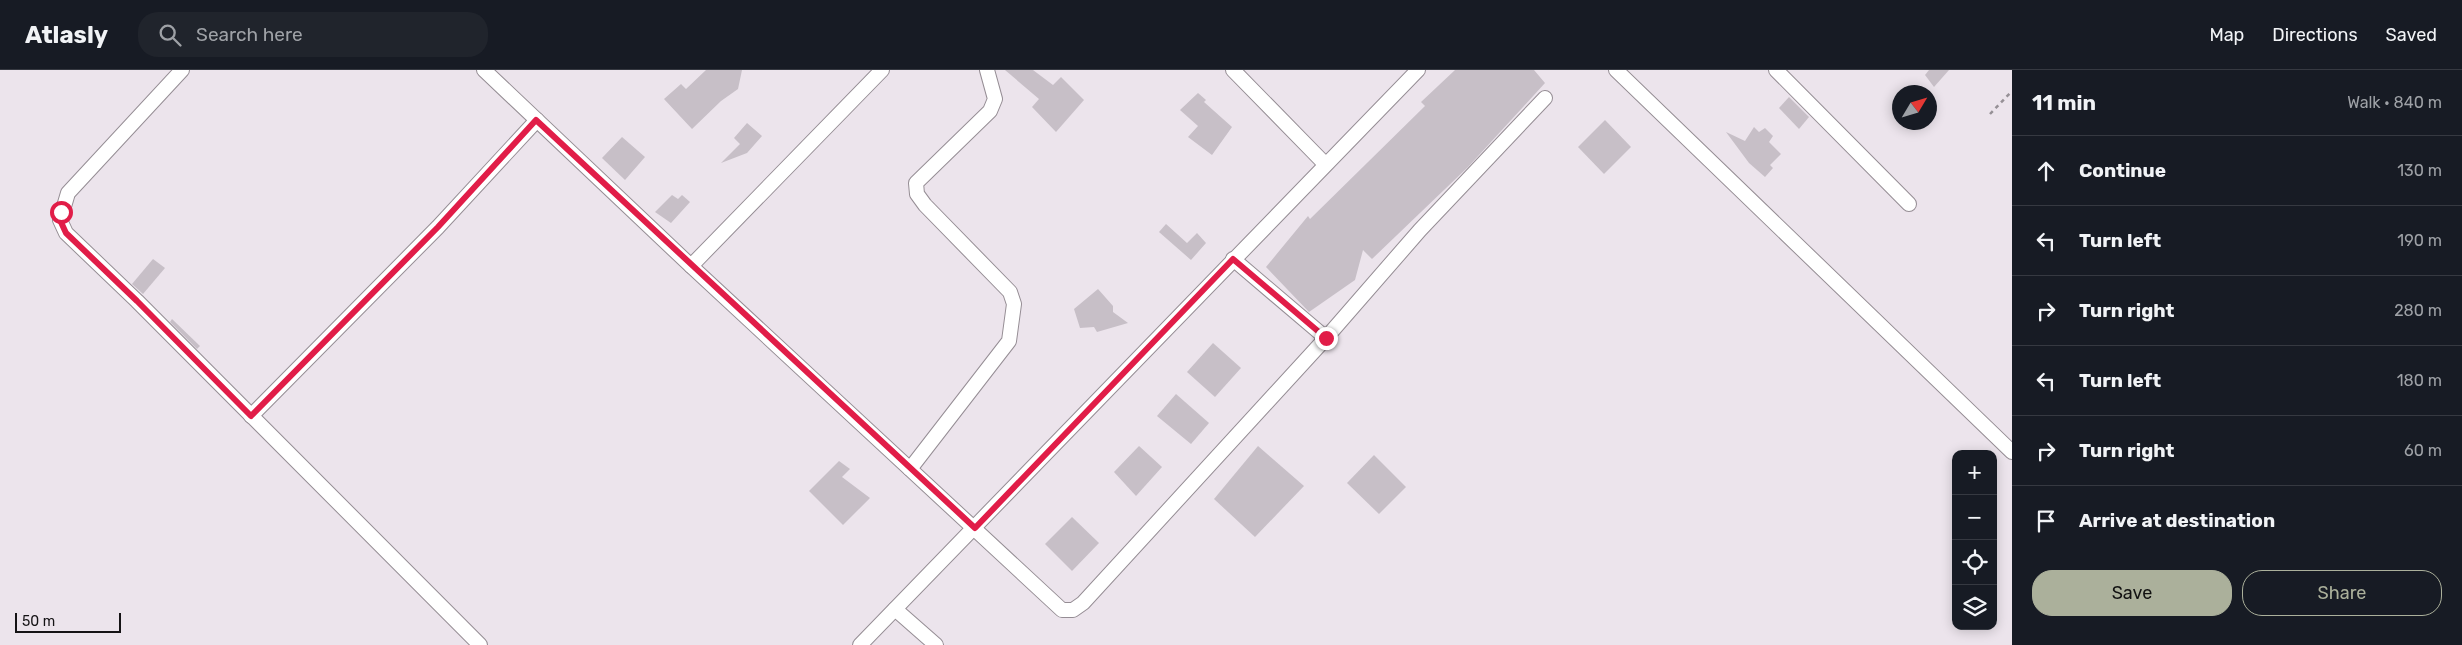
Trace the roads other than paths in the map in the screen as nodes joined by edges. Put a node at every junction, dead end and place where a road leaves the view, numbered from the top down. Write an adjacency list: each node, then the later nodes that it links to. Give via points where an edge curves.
1 (182, 70): 16 (street, via 68,193 60,220 66,233)
2 (484, 70): 10 (street)
3 (882, 70): 14 (street)
4 (987, 70): 18 (street, via 995,99 990,110 916,183 917,194 1010,292 1014,304 1013,323 1009,341)
5 (1233, 70): 11 (street)
6 (1418, 70): 11 (street)
7 (1616, 70): 17 (street)
8 (1776, 70): 12 (street)
9 (1545, 98): 15 (street, via 1426,223)
10 (536, 120): 14 (street); 16 (street, via 438,227)
11 (1325, 164): 13 (street)
12 (1909, 204)
13 (1233, 259): 15 (street); 19 (street)
14 (691, 266): 18 (street)
15 (1326, 338): 19 (street, via 1083,603 1073,610 1062,610)
16 (251, 416): 21 (street)
17 (2012, 452)
18 (910, 469): 19 (street)
19 (975, 528): 20 (street)
20 (896, 610): 22 (street); 23 (street)
21 (480, 645)
22 (860, 645)
23 (936, 645)

